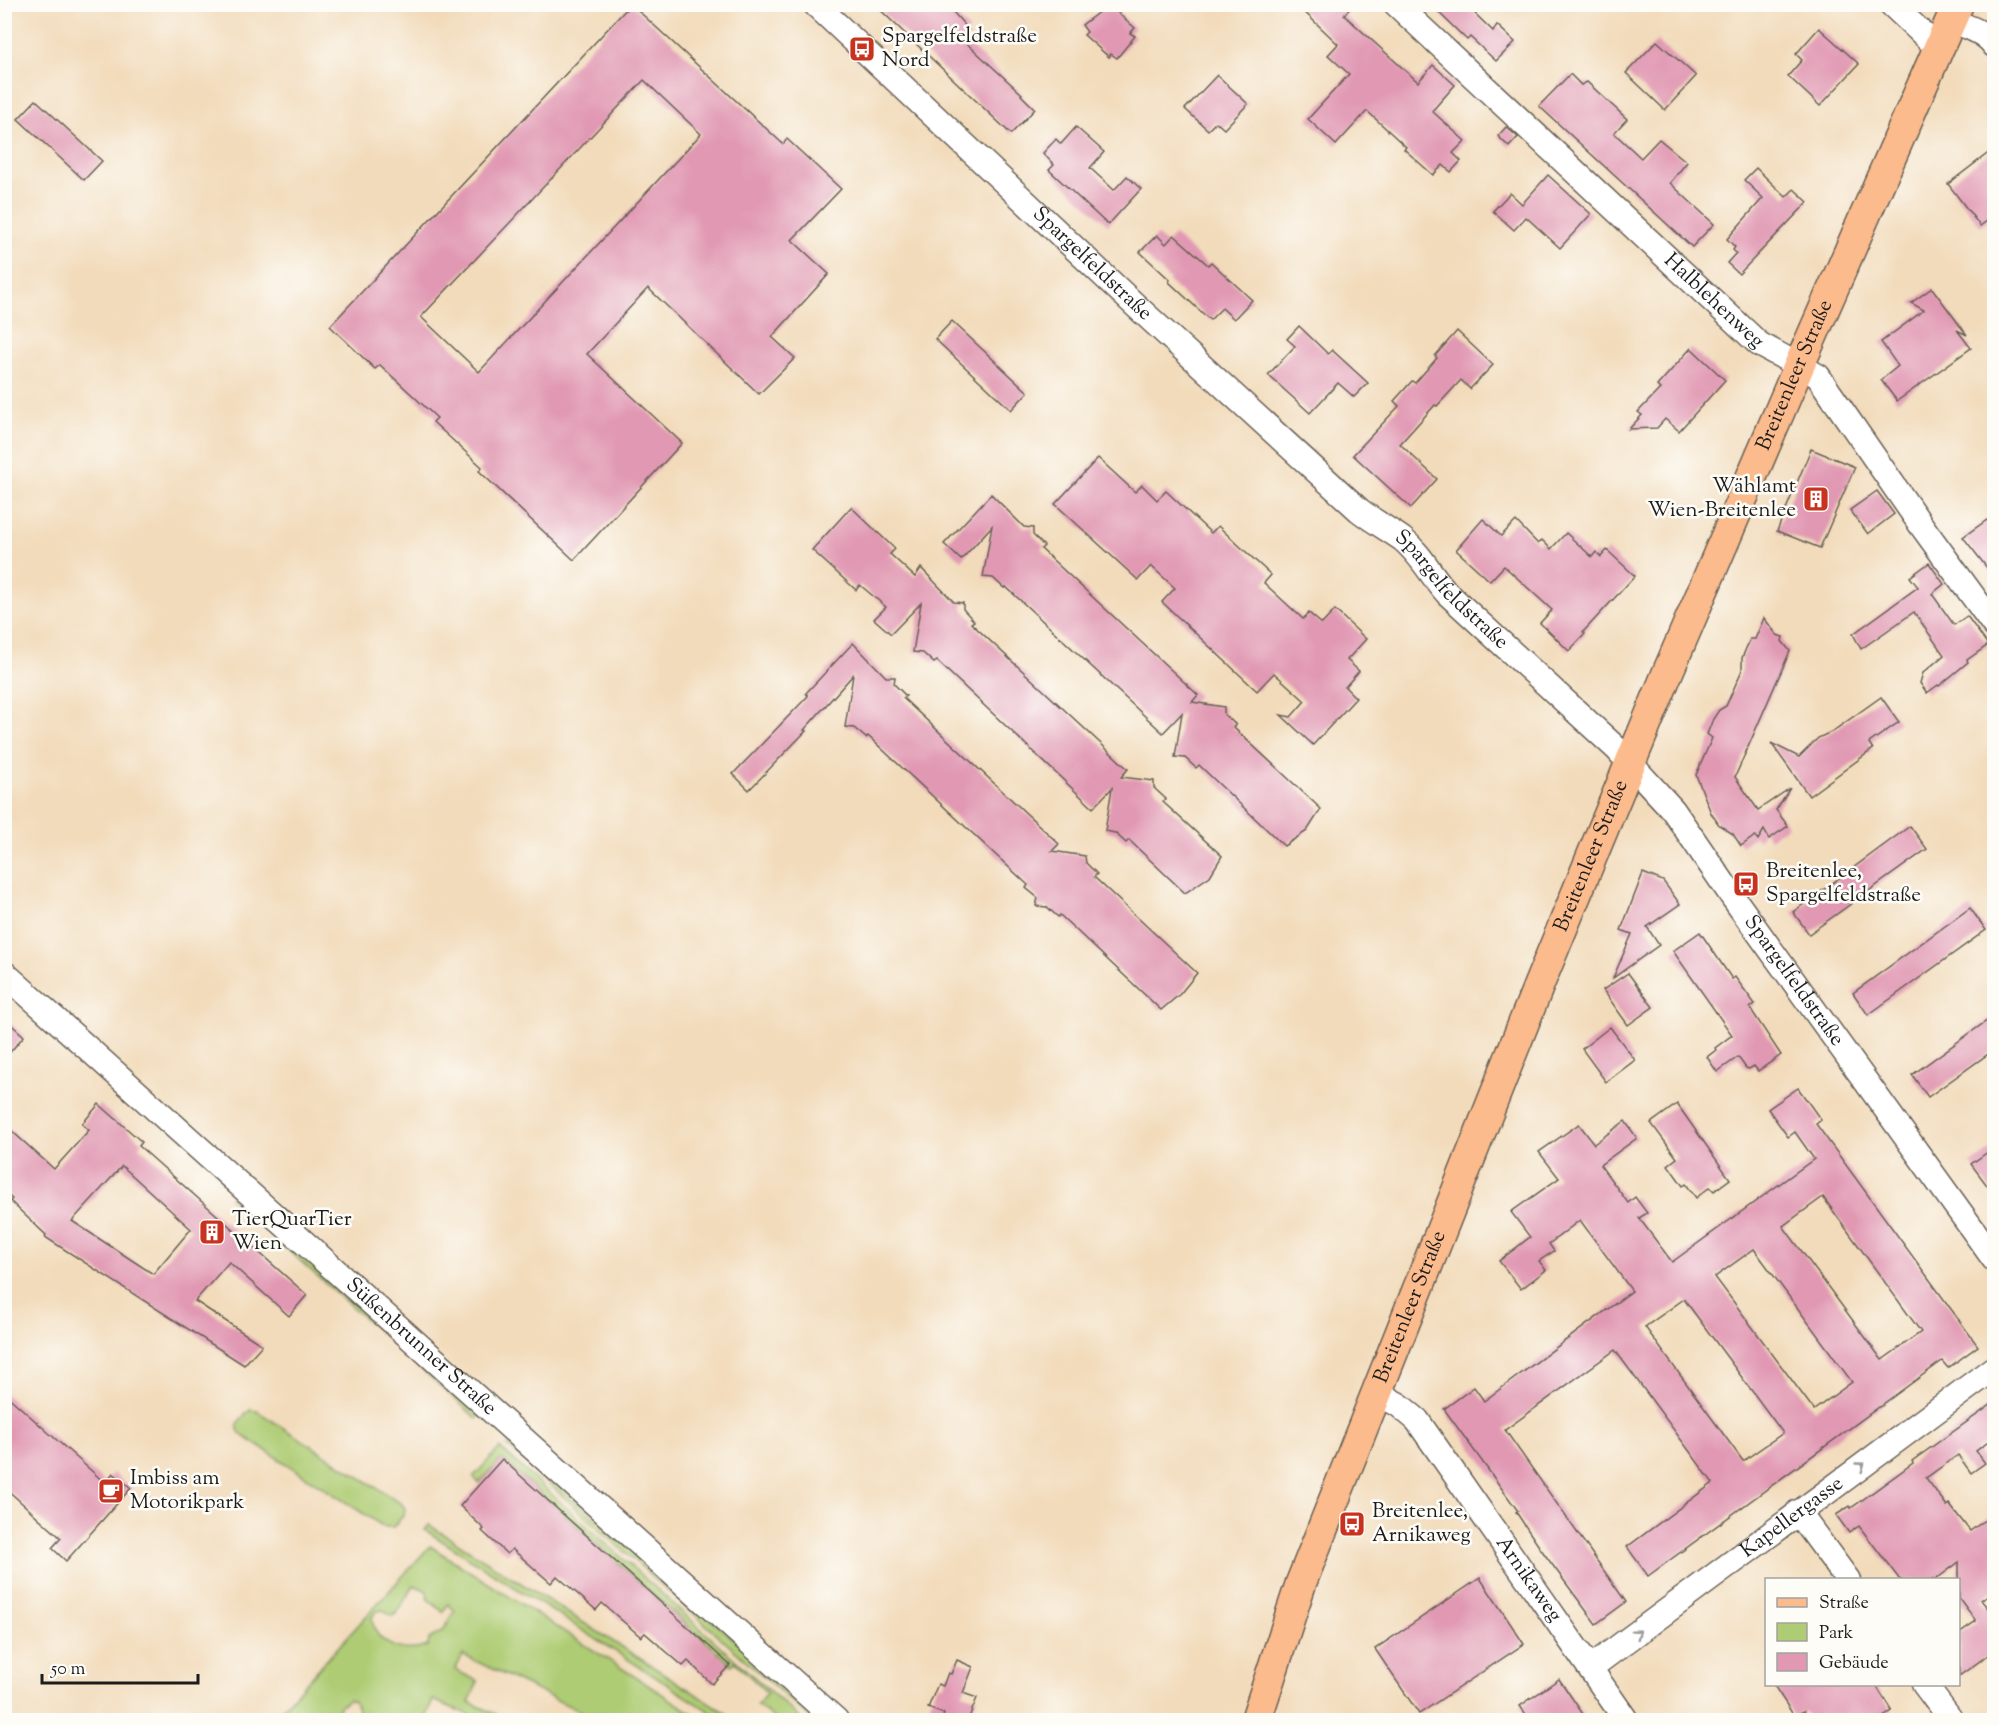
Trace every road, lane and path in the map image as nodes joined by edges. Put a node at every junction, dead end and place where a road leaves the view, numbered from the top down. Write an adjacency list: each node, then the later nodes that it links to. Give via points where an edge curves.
1 (815, 4): 9 (street, Spargelfeldstraße, via 1359,510 1402,539 1448,594)
2 (1396, 4): 7 (street, Halblehenweg, via 1759,344)
3 (1892, 4): 6 (street)
4 (1955, 13): 5 (street, via 1966,26); 6 (main road, Breitenleer Straße)
5 (1995, 45)
6 (1939, 49): 7 (main road, Breitenleer Straße)
7 (1799, 366): 8 (street, Halblehenweg, via 1818,376); 9 (main road, Breitenleer Straße)
8 (1995, 625)
9 (1631, 763): 11 (street, Spargelfeldstraße, via 1673,810); 13 (main road, Breitenleer Straße)
10 (4, 973): 18 (street, Süßenbrunner Straße)
11 (1995, 1259)
12 (1995, 1368): 14 (street, Kapellergasse, one-way to 12)
13 (1377, 1392): 16 (street, Arnikaweg, via 1416,1420); 19 (main road, Breitenleer Straße, via 1301,1583)
14 (1798, 1512): 15 (street); 16 (street, Kapellergasse, one-way to 14)
15 (1847, 1578)
16 (1590, 1668): 20 (street, Arnikaweg)
17 (1926, 1686): 21 (street)
18 (836, 1720)
19 (1256, 1720)
20 (1626, 1720)
21 (1951, 1720)

